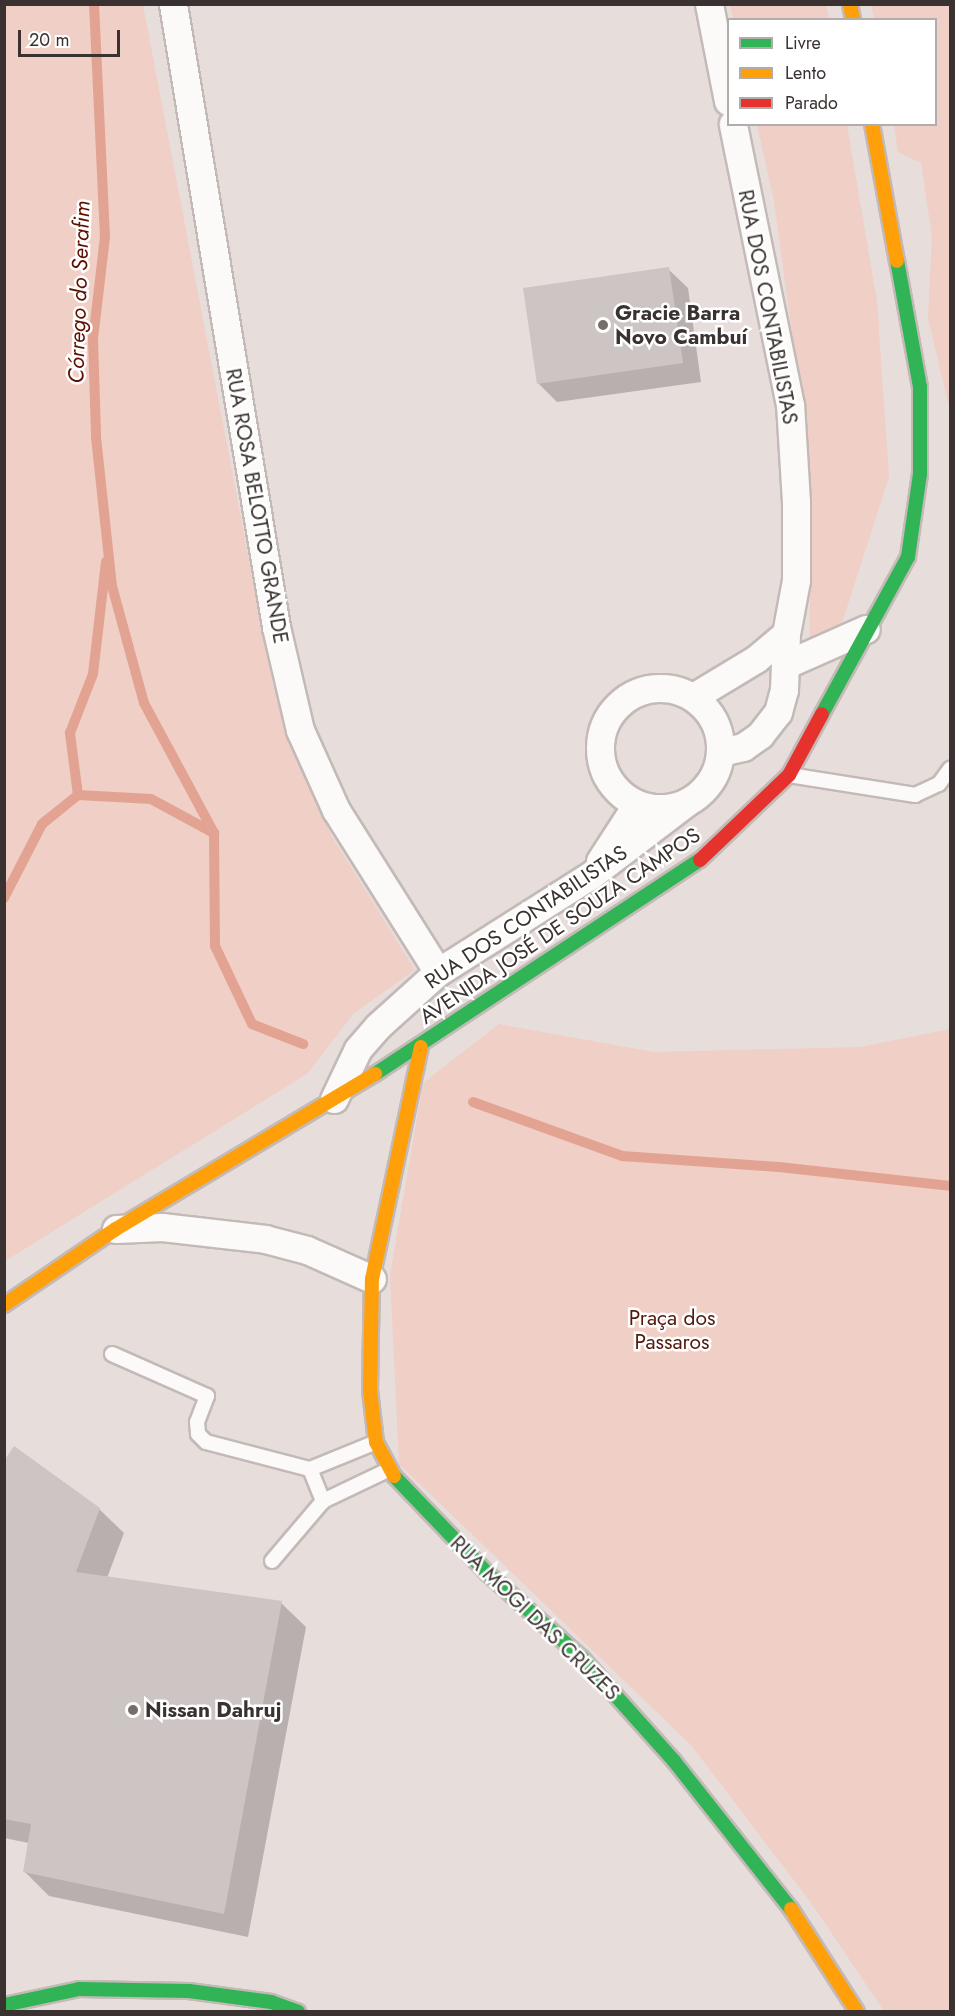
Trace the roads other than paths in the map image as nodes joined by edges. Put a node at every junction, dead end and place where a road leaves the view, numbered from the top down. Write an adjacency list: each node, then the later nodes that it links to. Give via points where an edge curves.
1 (173, 4): 16 (street, RUA ROSA BELOTTO GRANDE, via 276,627 300,730 336,810)
2 (709, 4): 3 (street)
3 (727, 91)
4 (733, 126): 7 (street, RUA DOS CONTABILISTAS, via 790,405 796,580)
5 (872, 126): 6 (main road, AVENIDA JOSÉ DE SOUZA CAMPOS, via 920,387 920,474 908,556)
6 (866, 629): 8 (street); 12 (main road, AVENIDA JOSÉ DE SOUZA CAMPOS)
7 (786, 634): 8 (street, RUA DOS CONTABILISTAS); 9 (street, via 756,659)
8 (787, 664): 10 (street, RUA DOS CONTABILISTAS, via 778,712 752,741)
9 (693, 697): 10 (street, via 714,721); 14 (street, via 665,687 644,689 627,696 612,710 602,729 601,766 611,785)
10 (721, 752): 13 (street, via 716,772 704,790)
11 (951, 769): 12 (lane, via 939,784 915,795)
12 (789, 775): 17 (main road, AVENIDA JOSÉ DE SOUZA CAMPOS, via 704,857)
13 (687, 802): 14 (street, via 658,809); 15 (street, RUA DOS CONTABILISTAS)
14 (638, 804): 15 (street, RUA DOS CONTABILISTAS)
15 (591, 875): 16 (street, RUA DOS CONTABILISTAS)
16 (438, 972): 18 (street, RUA DOS CONTABILISTAS, via 358,1049)
17 (421, 1047): 18 (main road, AVENIDA JOSÉ DE SOUZA CAMPOS); 20 (main road, RUA MOGI DAS CRUZES)
18 (334, 1099): 19 (main road, AVENIDA JOSÉ DE SOUZA CAMPOS)
19 (116, 1228): 20 (street, via 162,1227 265,1239 307,1250); 21 (main road, AVENIDA JOSÉ DE SOUZA CAMPOS)
20 (372, 1279): 23 (main road, RUA MOGI DAS CRUZES, via 370,1390)
21 (4, 1305)
22 (112, 1354): 24 (lane, via 207,1396 196,1422 198,1434 206,1442)
23 (376, 1442): 24 (lane); 25 (main road, RUA MOGI DAS CRUZES)
24 (310, 1469): 26 (lane)
25 (388, 1470): 26 (lane); 30 (main road, RUA MOGI DAS CRUZES, via 488,1574 582,1658 674,1761 799,1919)
26 (323, 1501): 27 (lane)
27 (272, 1561)
28 (4, 2005): 29 (main road, via 79,1989 189,1991 271,2002)
29 (298, 2012)
30 (857, 2012)

